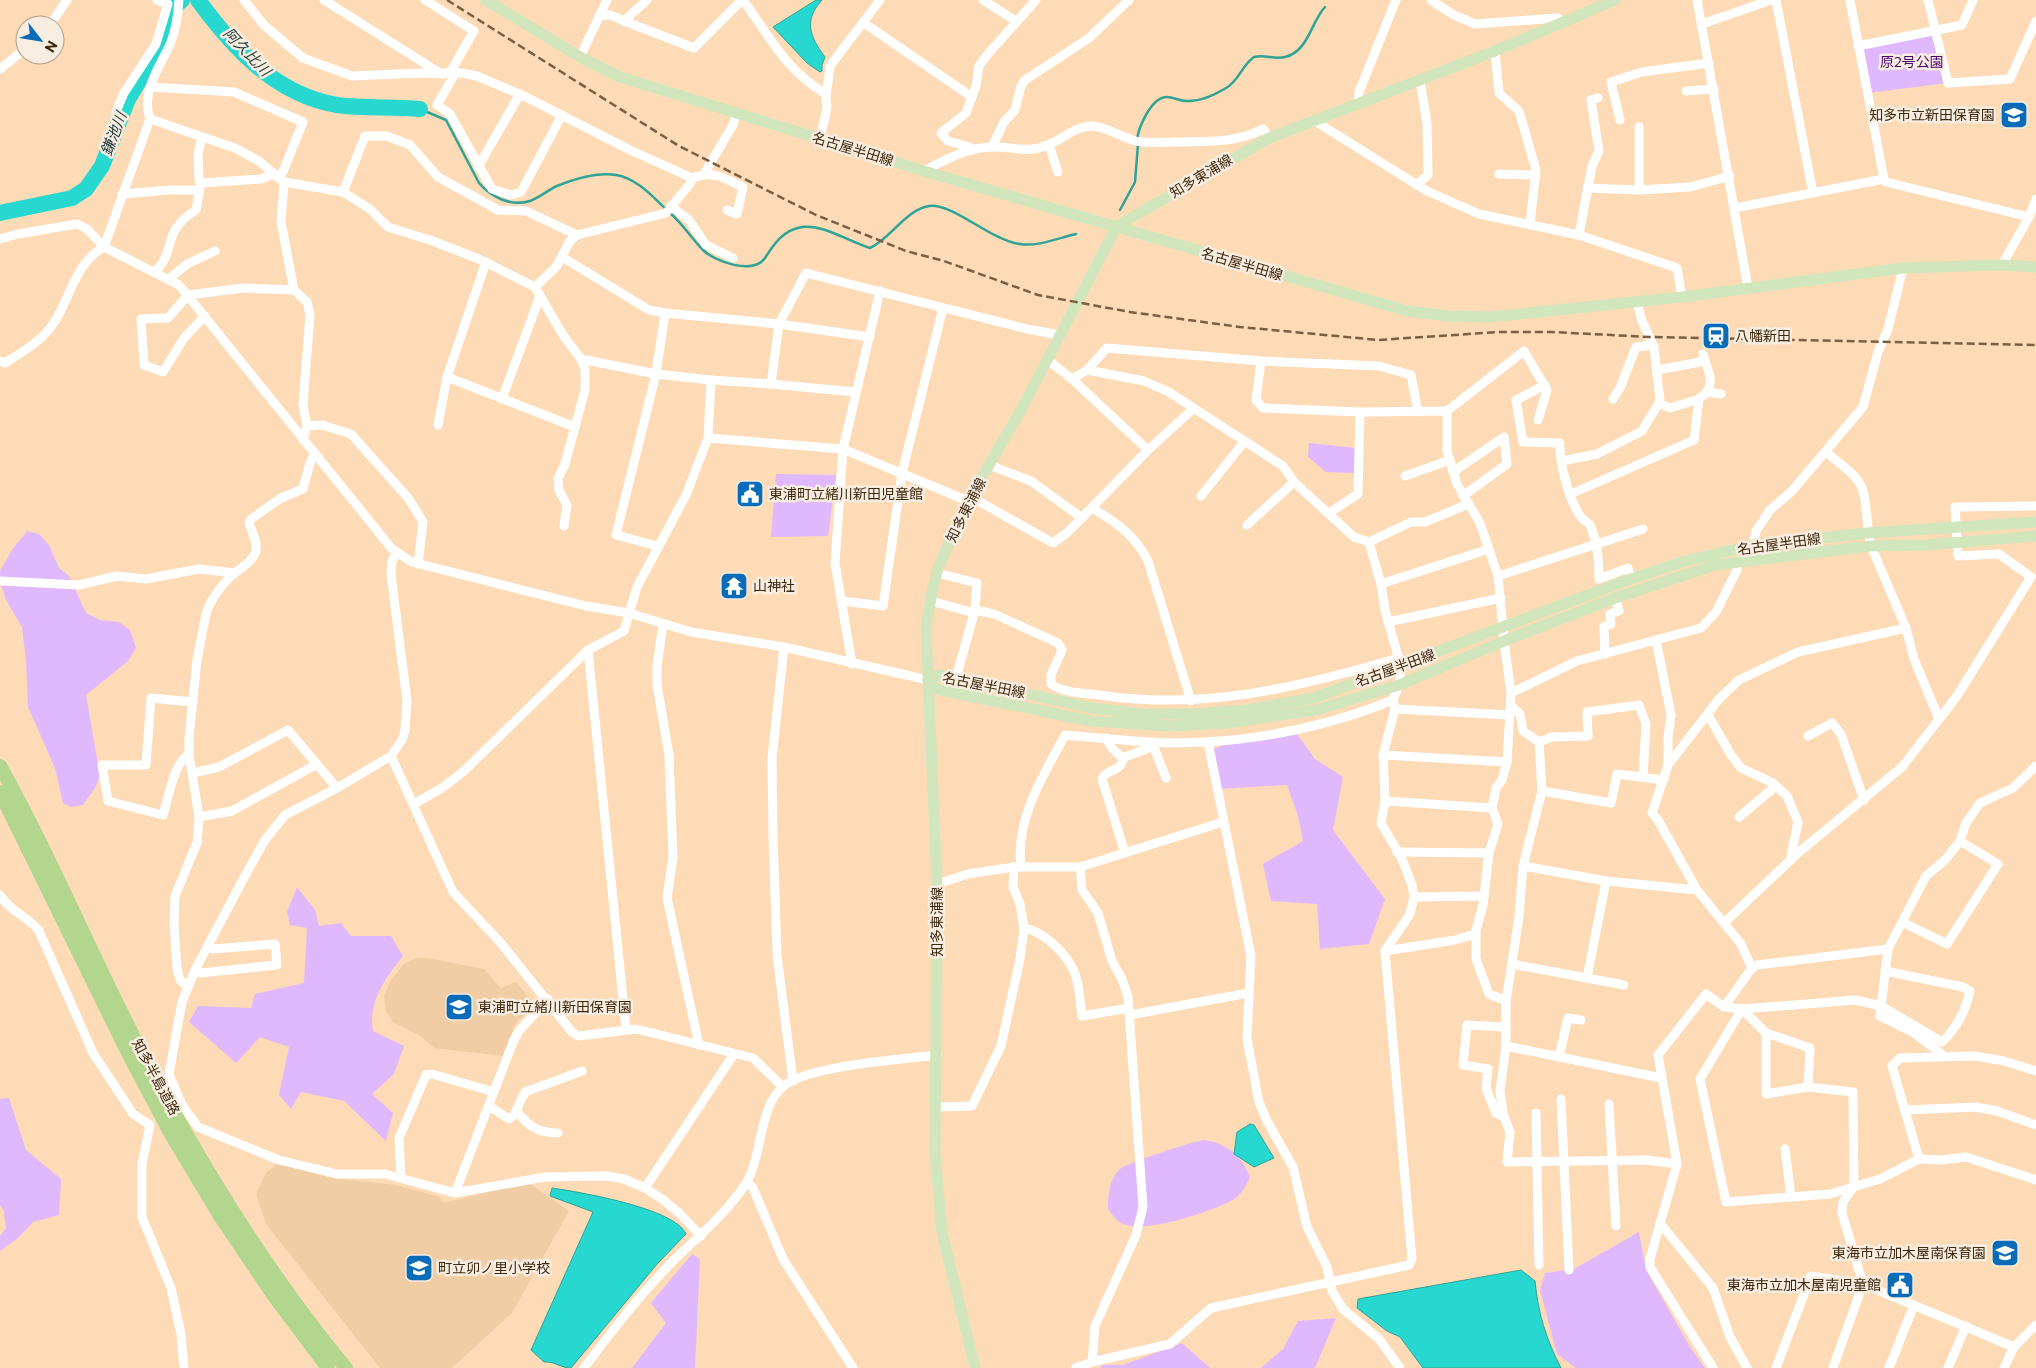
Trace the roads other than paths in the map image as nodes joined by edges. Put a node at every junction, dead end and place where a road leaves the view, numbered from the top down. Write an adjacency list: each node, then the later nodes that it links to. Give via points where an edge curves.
1 (67, 0): 25 (street)
2 (157, 0): 24 (street)
3 (179, 0): 42 (street, via 172,40)
4 (244, 0): 40 (street, via 264,25 303,58 352,76)
5 (425, 0): 40 (street, via 474,31)
6 (486, 0): 37 (main road, 名古屋半田線)
7 (608, 0): 26 (street)
8 (646, 0): 27 (street)
9 (743, 0): 27 (street, via 694,48); 46 (street, via 784,60 804,81)
10 (880, 0): 31 (street)
11 (983, 0): 28 (street)
12 (1036, 0): 28 (street)
13 (1129, 0): 61 (street, via 1089,38 1025,80 1014,110)
14 (1396, 0): 49 (street, via 1359,92)
15 (1431, 0): 30 (street, via 1475,24 1558,18)
16 (1615, 0): 30 (main road, 知多東浦線)
17 (1696, 0): 32 (street)
18 (1771, 0): 32 (street)
19 (1776, 0): 78 (street)
20 (1850, 0): 34 (street)
21 (1928, 0): 33 (street)
22 (1973, 0): 33 (street, via 1962,25)
23 (327, 1): 40 (street)
24 (169, 2): 50 (street, via 156,44 124,93)
25 (57, 15)
26 (599, 16): 27 (street, via 611,15); 37 (street)
27 (624, 21)
28 (1016, 21): 47 (street, via 979,66)
29 (2036, 21): 33 (street, via 2010,79 1948,83)
30 (1562, 23): 35 (main road, 知多東浦線)
31 (864, 24): 46 (street, via 830,66); 47 (street)
32 (1702, 24): 38 (street)
33 (1936, 32): 34 (street)
34 (1858, 46): 72 (street)
35 (1495, 51): 41 (main road, 知多東浦線); 68 (street, via 1499,93 1519,111)
36 (15, 57): 39 (street)
37 (580, 57): 51 (main road, 名古屋半田線, via 620,77)
38 (1709, 63): 43 (street); 55 (street, via 1642,72 1611,82)
39 (0, 69)
40 (447, 73): 45 (street, via 477,76); 63 (street, via 454,77 437,105 450,114)
41 (1420, 80): 49 (main road, 知多東浦線); 73 (street, via 1427,124 1428,175)
42 (150, 87): 53 (street, via 146,108); 70 (street, via 234,92 303,122)
43 (1714, 90): 44 (street); 69 (street)
44 (1686, 91)
45 (520, 94): 52 (street); 63 (street)
46 (826, 94): 59 (street, via 827,108)
47 (972, 96): 62 (street, via 966,113 941,133 948,141 970,147)
48 (1598, 98): 75 (street, via 1591,100 1599,151)
49 (1358, 103): 54 (main road, 知多東浦線)
50 (116, 112)
51 (736, 113): 59 (main road, 名古屋半田線); 66 (street, via 733,125)
52 (562, 115): 63 (street, via 521,192 511,195 492,189); 71 (street)
53 (150, 119): 57 (street); 79 (street)
54 (1317, 119): 58 (main road, 知多東浦線); 73 (street)
55 (1620, 120)
56 (1639, 127): 76 (street)
57 (202, 137): 70 (street, via 235,148 259,161); 74 (street, via 198,154)
58 (1269, 138): 60 (street, via 1263,129 1212,143 1151,143 1092,126); 86 (main road, 知多東浦線)
59 (820, 139): 64 (main road, 名古屋半田線)
60 (1049, 145): 61 (street, via 1022,151); 65 (street)
61 (992, 146): 62 (street)
62 (971, 151): 64 (street)
63 (478, 167)
64 (924, 171): 86 (main road, 名古屋半田線)
65 (1058, 172)
66 (704, 174): 71 (street); 83 (street, via 721,177 743,187 737,214)
67 (1498, 174): 68 (street)
68 (1535, 175): 85 (street)
69 (1730, 176): 76 (street, via 1690,187); 81 (street)
70 (279, 178): 74 (street); 77 (street); 102 (street, via 282,222)
71 (692, 178): 82 (street)
72 (1884, 179): 78 (street); 84 (street)
73 (1416, 185): 85 (street, via 1479,214)
74 (200, 188): 79 (street); 98 (street, via 196,210 180,220 172,232 161,266)
75 (1587, 188): 76 (street); 88 (street)
76 (1639, 190)
77 (343, 192): 87 (street, via 365,136 387,136 410,145 438,177 492,207 526,211); 94 (street, via 370,209 388,227)
78 (1814, 193): 81 (street)
79 (122, 194): 90 (street)
80 (2036, 199): 84 (street)
81 (1734, 208): 101 (street)
82 (669, 209): 87 (street); 93 (street, via 693,225 706,245)
83 (727, 210)
84 (2029, 217): 95 (street)
85 (1530, 224): 88 (street)
86 (1117, 226): 107 (main road, 名古屋半田線, via 1407,311 1489,317); 112 (main road, 知多東浦線)
87 (577, 235): 92 (street)
88 (1578, 235): 106 (street, via 1677,268)
89 (0, 239): 90 (street, via 77,224 88,229)
90 (104, 247): 98 (street); 116 (street, via 78,274 46,332 5,363)
91 (215, 251): 99 (street, via 187,264)
92 (562, 257): 100 (street, via 547,278); 109 (street, via 649,310)
93 (733, 258)
94 (486, 262): 100 (street); 122 (street)
95 (2002, 265): 96 (main road, 名古屋半田線); 97 (main road, 名古屋半田線)
96 (2036, 267)
97 (1903, 268): 101 (main road, 名古屋半田線); 147 (street, via 1866,400)
98 (155, 272): 99 (street)
99 (169, 279): 104 (street)
100 (534, 287): 105 (street)
101 (1748, 288): 106 (main road, 名古屋半田線)
102 (294, 290): 104 (street, via 243,288); 140 (street, via 306,302 310,315 303,405)
103 (880, 291): 108 (street); 111 (street, via 806,273); 113 (street)
104 (188, 295): 110 (street); 110 (street, via 168,318 141,319 144,365 163,372 184,338)
105 (540, 296): 115 (street); 130 (street)
106 (1682, 297): 107 (main road, 名古屋半田線)
107 (1637, 302): 114 (street)
108 (944, 308): 112 (street); 153 (street)
109 (664, 313): 111 (street); 121 (street)
110 (205, 316): 143 (street)
111 (779, 324): 113 (street); 125 (street)
112 (1060, 335): 117 (main road, 知多東浦線)
113 (870, 337): 127 (street)
114 (1653, 345): 120 (street); 131 (street, via 1636,347)
115 (581, 359): 121 (street); 141 (street, via 585,370 585,390)
116 (0, 360)
117 (1048, 360): 123 (street); 151 (main road, 知多東浦線)
118 (1262, 361): 119 (street, via 1107,348); 136 (street, via 1256,400 1263,408); 137 (street, via 1379,366 1411,375)
119 (1087, 370): 123 (street); 134 (street, via 1144,381 1169,392)
120 (1658, 370): 128 (street, via 1704,358 1710,382); 133 (street)
121 (656, 374): 124 (street); 173 (street, via 616,535)
122 (447, 377): 130 (street); 139 (street)
123 (1072, 379): 146 (street)
124 (710, 380): 125 (street); 142 (street)
125 (771, 384): 127 (street)
126 (1545, 385): 135 (street, via 1524,351); 138 (street, via 1547,390); 150 (street, via 1516,400 1523,442 1560,443)
127 (855, 392): 145 (street)
128 (1707, 392): 129 (street); 132 (street)
129 (1722, 394)
130 (502, 399): 141 (street)
131 (1613, 399)
132 (1699, 399): 133 (street, via 1670,408); 156 (street, via 1694,440)
133 (1659, 403): 150 (street, via 1642,431 1597,454)
134 (1193, 409): 144 (street); 146 (street)
135 (1447, 411): 137 (street); 149 (street)
136 (1360, 412): 137 (street); 162 (street, via 1358,494)
137 (1418, 412)
138 (1538, 420)
139 (438, 425)
140 (307, 426): 143 (street); 178 (street, via 322,425 351,434 409,499 423,522)
141 (575, 427): 166 (street, via 558,479 559,490 567,505)
142 (708, 438): 145 (street); 173 (street, via 686,495)
143 (303, 440): 148 (street)
144 (1244, 442): 155 (street, via 1283,466); 157 (street)
145 (843, 448): 153 (street); 187 (street, via 835,564)
146 (1148, 450): 161 (street)
147 (1826, 452): 168 (street, via 1859,481 1863,489); 172 (street, via 1792,491 1770,510 1756,531)
148 (315, 453): 176 (street); 179 (street, via 303,488 281,498 251,519 255,552 251,562)
149 (1450, 460): 152 (street); 154 (street)
150 (1562, 461): 156 (street)
151 (989, 465): 158 (main road, 知多東浦線); 163 (street, via 1031,481)
152 (1453, 472): 159 (street); 159 (street, via 1504,436 1508,464)
153 (902, 473): 158 (street); 187 (street, via 883,606)
154 (1405, 476)
155 (1294, 482): 162 (street); 165 (street)
156 (1571, 494): 171 (street, via 1582,518 1589,523)
157 (1201, 496)
158 (969, 499): 163 (street, via 1053,543); 180 (main road, 知多東浦線)
159 (1465, 500): 170 (street, via 1425,522 1411,522); 175 (street, via 1480,523)
160 (2036, 506): 212 (street, via 1955,507 1958,556 1999,554 2031,577 1957,696)
161 (1092, 508): 163 (street); 207 (street, via 1140,545)
162 (1328, 514): 170 (street, via 1354,537)
163 (1082, 518)
164 (2036, 522): 168 (main road, 名古屋半田線)
165 (1247, 525)
166 (564, 526)
167 (1643, 528): 171 (street)
168 (1868, 533): 172 (main road, 名古屋半田線); 174 (street)
169 (2036, 536): 174 (main road, 名古屋半田線)
170 (1369, 542): 184 (street)
171 (1597, 544): 181 (street); 182 (street, via 1599,579 1628,568)
172 (1753, 545): 182 (main road, 名古屋半田線)
173 (657, 546): 190 (street, via 636,587)
174 (1871, 546): 177 (main road, 名古屋半田線); 194 (street)
175 (1489, 549): 181 (street); 184 (street)
176 (396, 553): 178 (street); 220 (street, via 391,574 407,711 402,740)
177 (1738, 561): 186 (main road, 名古屋半田線, via 1689,572); 195 (street, via 1737,570 1712,619 1701,628)
178 (418, 564): 190 (street, via 576,604)
179 (234, 573): 183 (street, via 199,569 146,579 117,576 79,585); 208 (street, via 206,614)
180 (937, 573): 188 (main road, 知多東浦線); 189 (street, via 977,583)
181 (1498, 576): 185 (street)
182 (1631, 578): 193 (main road, 名古屋半田線)
183 (0, 581)
184 (1382, 584): 191 (street)
185 (1500, 598): 191 (street); 193 (street)
186 (1615, 598): 196 (main road, 名古屋半田線); 199 (street, via 1619,611 1610,614 1611,624 1604,627)
187 (842, 601): 201 (street)
188 (930, 601): 189 (street); 203 (main road, 知多東浦線, via 926,627)
189 (974, 612): 202 (street); 206 (street, via 994,614 1058,643 1062,650 1049,680 1056,688)
190 (629, 613): 192 (street); 198 (street, via 624,631)
191 (1388, 622): 200 (street)
192 (663, 624): 197 (street); 281 (street, via 657,685 669,755 673,857 667,898)
193 (1503, 628): 196 (street); 200 (main road, 名古屋半田線)
194 (1906, 628): 211 (street, via 1798,652 1739,680); 212 (street, via 1914,659)
195 (1656, 640): 199 (street); 224 (street, via 1671,715)
196 (1504, 641): 204 (main road, 名古屋半田線); 205 (street)
197 (784, 647): 201 (street); 290 (street, via 772,758 773,834 777,955)
198 (588, 650): 237 (street, via 464,771); 279 (street)
199 (1605, 654): 205 (street, via 1577,661)
200 (1400, 662): 202 (main road, 名古屋半田線, via 1314,698 1247,710 1193,714 1141,714 1093,708); 204 (street); 207 (street, via 1241,697)
201 (852, 664): 203 (street)
202 (956, 678): 203 (main road, 名古屋半田線, via 939,675)
203 (928, 680): 204 (main road, 名古屋半田線, via 936,689 1090,721 1169,726 1228,723 1316,710); 251 (main road, 知多東浦線)
204 (1399, 685): 209 (street)
205 (1511, 693): 210 (street)
206 (1116, 698): 207 (street); 214 (street)
207 (1191, 701)
208 (193, 702): 218 (street); 218 (street, via 151,698 146,765 102,765 108,801 163,815 178,769 184,757)
209 (1394, 705): 210 (street); 215 (street, via 1290,731); 219 (street)
210 (1511, 711): 216 (street, via 1520,714 1523,731); 222 (street)
211 (1708, 715): 224 (street); 231 (street, via 1741,768)
212 (1939, 719): 235 (street, via 1902,767)
213 (1808, 736): 235 (street, via 1832,723 1841,734)
214 (1109, 738): 217 (street); 221 (street, via 1112,751); 248 (street, via 1065,735 1031,799)
215 (1208, 742): 217 (street); 241 (street)
216 (1539, 742): 228 (street, via 1552,737 1588,736 1587,712 1639,705 1646,724); 233 (street)
217 (1153, 743): 221 (street); 229 (street)
218 (190, 754): 227 (street)
219 (1383, 755): 222 (street); 236 (street)
220 (391, 756): 232 (street); 237 (street)
221 (1122, 758): 244 (street, via 1122,765 1107,772 1102,779)
222 (1507, 762): 238 (street)
223 (317, 764): 227 (street, via 288,730 219,767); 232 (street); 239 (street, via 232,811)
224 (1668, 765): 230 (street)
225 (0, 766): 331 (highway, 知多半島道路, via 141,1051 183,1128 242,1224)
226 (2036, 766): 242 (street, via 2013,788 1980,803 1966,823)
227 (193, 773): 239 (street)
228 (1643, 777): 230 (street); 233 (street, via 1617,774 1611,802)
229 (1166, 778)
230 (1664, 780): 252 (street, via 1652,813)
231 (1776, 786): 240 (street); 246 (street, via 1788,796 1798,822)
232 (337, 788): 260 (street, via 280,819)
233 (1542, 791): 247 (street)
234 (0, 792): 330 (highway, 知多半島道路, via 172,1136 225,1224)
235 (1864, 800): 246 (street)
236 (1385, 801): 238 (street); 243 (street, via 1381,822)
237 (414, 804): 271 (street, via 453,892)
238 (1492, 808): 245 (street, via 1498,824)
239 (199, 817): 269 (street, via 197,843 175,896 177,968 180,980)
240 (1739, 817)
241 (1223, 822): 244 (street); 270 (street, via 1251,956)
242 (1960, 841): 257 (street, via 1946,860 1926,876); 257 (street, via 1998,864 1948,944)
243 (1397, 852): 245 (street); 255 (street)
244 (1125, 853): 249 (street)
245 (1489, 854): 254 (street)
246 (1790, 861): 256 (street)
247 (1523, 866): 250 (street); 263 (street)
248 (1017, 867): 249 (street); 251 (street, via 968,874); 258 (street, via 1013,887)
249 (1080, 867): 276 (street, via 1082,890 1098,913)
250 (1606, 881): 252 (street); 267 (street)
251 (937, 884): 284 (main road, 知多東浦線)
252 (1696, 890): 256 (street)
253 (0, 895): 329 (street, via 10,908 33,923 39,931 93,1053 133,1114 150,1125 142,1164 142,1217 171,1288)
254 (1484, 896): 255 (street); 259 (street)
255 (1414, 897): 262 (street, via 1410,914)
256 (1724, 923): 264 (street)
257 (1904, 923): 261 (street)
258 (1024, 928): 276 (street, via 1055,946 1071,966 1082,1016); 297 (street, via 1005,1030 996,1059 972,1106)
259 (1476, 932): 262 (street, via 1455,940); 272 (street, via 1476,958 1489,994)
260 (208, 946): 265 (street); 265 (street, via 213,949 275,944 277,965 200,973)
261 (1888, 949): 264 (street); 266 (street)
262 (1386, 951): 322 (street, via 1412,1259 1409,1265)
263 (1512, 964): 267 (street); 272 (street)
264 (1752, 968): 274 (street)
265 (195, 970): 269 (street)
266 (1885, 971): 273 (street); 273 (street, via 1970,991 1964,1012 1954,1030 1942,1042)
267 (1587, 978): 268 (street)
268 (1624, 985)
269 (187, 986): 310 (street, via 169,1074 182,1105 198,1127 279,1160 337,1174)
270 (1248, 993): 276 (street); 322 (street, via 1247,1039 1259,1102 1293,1167 1308,1226 1328,1267)
271 (548, 999): 279 (street, via 568,1028 578,1036); 293 (street, via 518,1031)
272 (1506, 1001): 278 (street)
273 (1881, 1006): 275 (street, via 1856,1000); 285 (street, via 1880,1016 1914,1033)
274 (1724, 1007): 275 (street); 289 (street, via 1706,994 1658,1056)
275 (1742, 1009): 280 (street); 316 (street, via 1700,1079 1726,1202)
276 (1130, 1011): 328 (street, via 1143,1207 1136,1235 1095,1326)
277 (1581, 1020): 286 (street, via 1568,1018)
278 (1506, 1027): 282 (street); 301 (street, via 1467,1026 1463,1065 1488,1068 1486,1088 1496,1113)
279 (626, 1028): 281 (street)
280 (1766, 1033): 292 (street, via 1810,1048); 292 (street, via 1766,1094)
281 (699, 1045): 283 (street)
282 (1506, 1046): 286 (street); 301 (street, via 1500,1091)
283 (734, 1054): 291 (street, via 754,1058); 314 (street)
284 (936, 1055): 290 (street, via 812,1073); 297 (main road, 知多東浦線)
285 (1943, 1055): 288 (street, via 1975,1056); 298 (street, via 1900,1058 1892,1066)
286 (1559, 1057): 289 (street)
287 (582, 1071): 299 (street, via 525,1092)
288 (2036, 1071)
289 (1661, 1078): 309 (street)
290 (793, 1080): 291 (street)
291 (783, 1087): 312 (street, via 771,1103)
292 (1808, 1087): 313 (street, via 1853,1092)
293 (494, 1092): 296 (street); 310 (street, via 426,1075 399,1138)
294 (1561, 1099): 306 (street)
295 (1609, 1104): 308 (street)
296 (489, 1106): 299 (street, via 509,1119); 315 (street)
297 (936, 1107): 334 (main road, 知多東浦線, via 935,1154 942,1232)
298 (1905, 1110): 302 (street, via 1976,1107); 305 (street)
299 (516, 1111): 303 (street, via 542,1133)
300 (1536, 1113): 307 (street)
301 (1504, 1118): 307 (street, via 1510,1132 1507,1162)
302 (2036, 1125)
303 (558, 1133)
304 (1785, 1149): 316 (street)
305 (1919, 1160): 311 (street, via 1966,1157); 313 (street, via 1880,1179)
306 (1565, 1161): 307 (street); 308 (street); 321 (street)
307 (1536, 1162): 320 (street)
308 (1612, 1162): 309 (street, via 1646,1160); 318 (street)
309 (1677, 1164): 317 (street)
310 (400, 1177): 315 (street)
311 (2036, 1180)
312 (747, 1182): 319 (street); 333 (street, via 753,1188 783,1259)
313 (1854, 1186): 316 (street, via 1830,1194); 323 (street, via 1843,1202 1842,1213)
314 (645, 1188): 315 (street, via 624,1179 591,1176 545,1177); 319 (street, via 679,1213)
315 (455, 1192)
316 (1791, 1197)
317 (1660, 1223): 337 (street, via 1650,1267); 338 (street, via 1713,1288 1730,1337)
318 (1616, 1226)
319 (701, 1236): 332 (street, via 674,1260)
320 (1539, 1265)
321 (1569, 1270)
322 (1330, 1282): 328 (street, via 1211,1308 1170,1344); 336 (street, via 1343,1309 1378,1339)
323 (1863, 1284): 324 (street); 339 (street, via 1811,1276); 340 (street)
324 (1914, 1305): 326 (street); 341 (street)
325 (2036, 1325): 327 (street)
326 (1966, 1326): 327 (street); 342 (street)
327 (2014, 1347): 343 (street)
328 (1092, 1362): 335 (street)
329 (184, 1368)
330 (328, 1368)
331 (346, 1368)
332 (584, 1368)
333 (853, 1368)
334 (977, 1368)
335 (1075, 1368)
336 (1400, 1368)
337 (1713, 1368)
338 (1747, 1368)
339 (1776, 1368)
340 (1833, 1368)
341 (1889, 1368)
342 (1948, 1368)
343 (2004, 1368)

